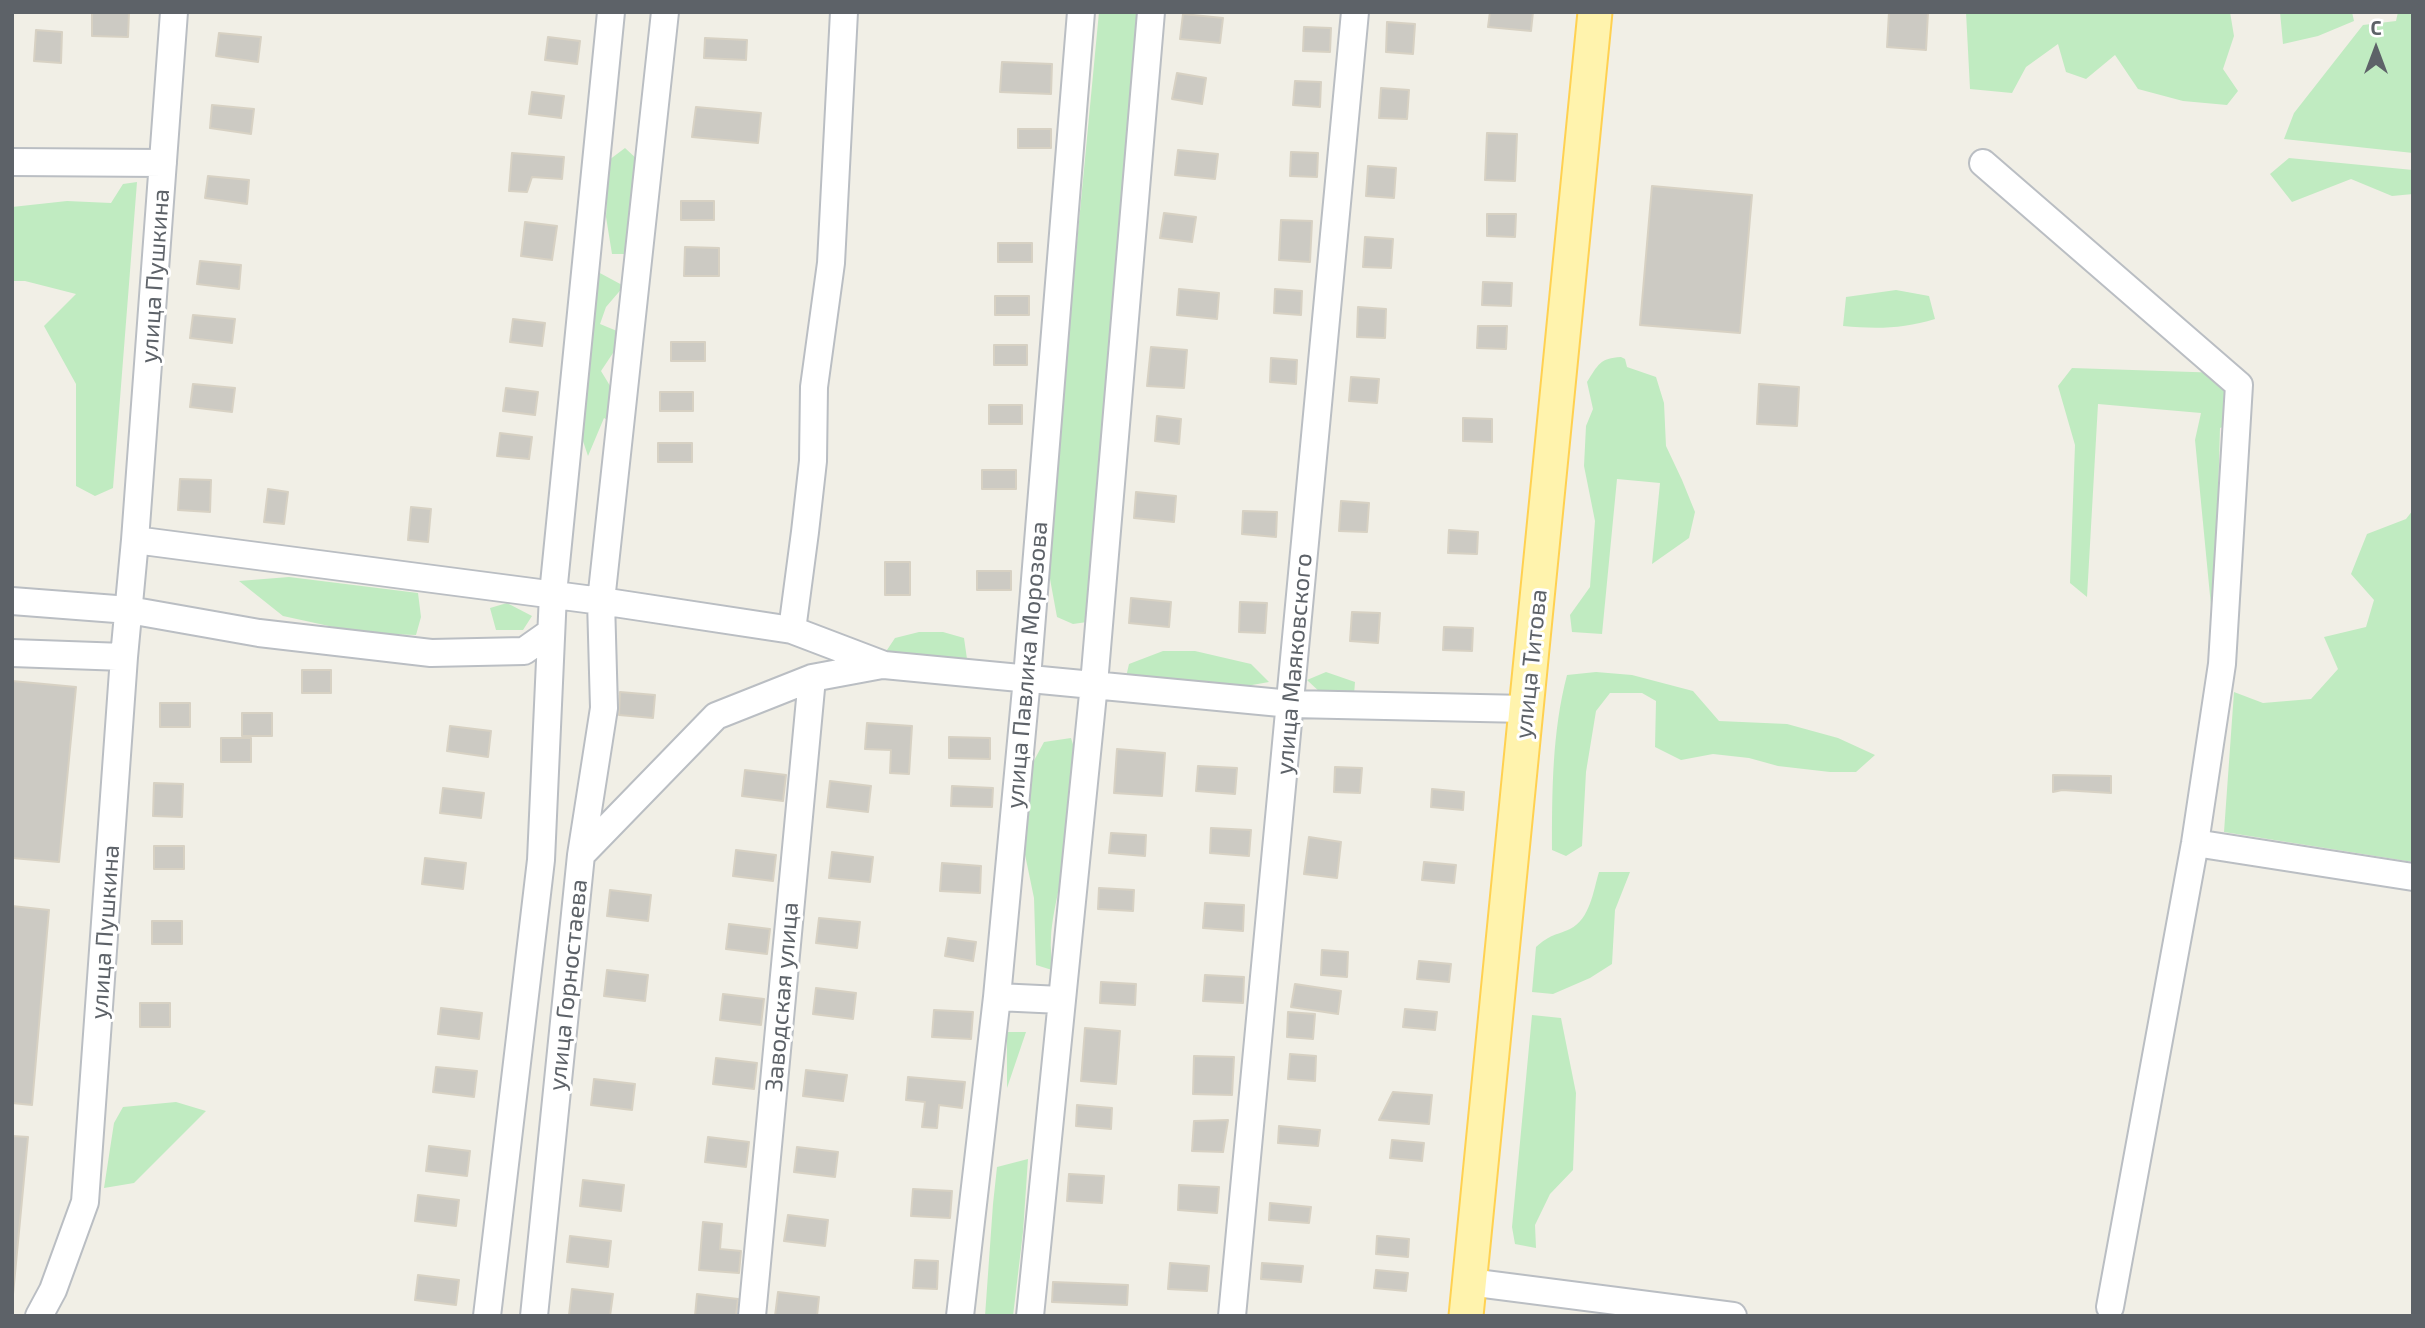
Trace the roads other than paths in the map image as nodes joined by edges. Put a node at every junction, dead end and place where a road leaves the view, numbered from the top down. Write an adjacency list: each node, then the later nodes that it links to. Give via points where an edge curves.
1 (174, 12): 10 (street, улица Пушкина)
2 (611, 12): 13 (street, улица Горностаева)
3 (665, 12): 15 (street)
4 (844, 12): 17 (street, via 831,263 814,387 813,461)
5 (1081, 12): 23 (street, улица Павлика Морозова)
6 (1152, 12): 24 (street)
7 (1355, 12): 25 (street, улица Маяковского)
8 (1595, 12): 26 (main road, улица Титова)
9 (12, 162): 10 (street)
10 (163, 163): 12 (street, улица Пушкина)
11 (1983, 163): 27 (street, via 2239,385 2222,664)
12 (135, 540): 13 (street); 16 (street, улица Пушкина)
13 (553, 594): 15 (street); 18 (street, улица Горностаева)
14 (12, 601): 16 (street)
15 (601, 601): 17 (street); 28 (street, via 604,708)
16 (129, 610): 18 (street, via 259,633 431,653 524,651); 20 (street, улица Пушкина)
17 (792, 630): 21 (street)
18 (551, 632): 35 (street, улица Горностаева, via 541,860)
19 (12, 653): 20 (street)
20 (124, 657): 34 (street, улица Пушкина, via 85,1202 54,1290)
21 (884, 665): 22 (street, улица Горностаева); 23 (street)
22 (812, 678): 28 (street, улица Горностаева, via 716,716); 37 (street, Заводская улица)
23 (1027, 678): 24 (street); 30 (street, улица Павлика Морозова)
24 (1094, 684): 25 (street); 31 (street)
25 (1291, 704): 26 (street); 40 (street, улица Маяковского)
26 (1527, 709): 32 (main road, улица Титова)
27 (2194, 843): 29 (street); 33 (street)
28 (581, 855): 36 (street, улица Горностаева)
29 (2413, 877)
30 (997, 997): 31 (street); 38 (street, улица Павлика Морозова)
31 (1061, 1000): 39 (street)
32 (1469, 1282): 41 (main road, улица Титова); 42 (street)
33 (2106, 1313)
34 (39, 1316)
35 (487, 1316)
36 (534, 1316)
37 (752, 1316)
38 (960, 1316)
39 (1030, 1316)
40 (1233, 1316)
41 (1466, 1316)
42 (1733, 1316)

